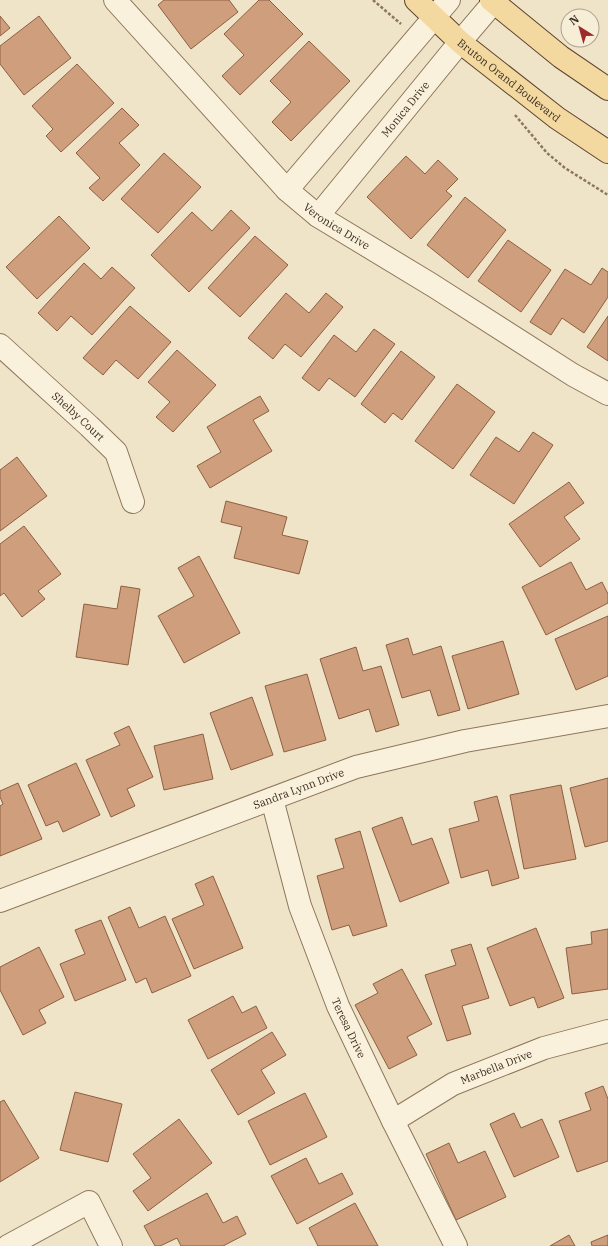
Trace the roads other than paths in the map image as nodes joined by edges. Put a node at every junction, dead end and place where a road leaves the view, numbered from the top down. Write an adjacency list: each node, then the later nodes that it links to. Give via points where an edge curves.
1 (114, 0): 9 (street, Veronica Drive)
2 (416, 0): 5 (main road, Bruton Orand Boulevard)
3 (449, 0): 5 (street)
4 (492, 1): 6 (street, Monica Drive); 7 (main road, via 561,56)
5 (435, 17): 6 (main road, Bruton Orand Boulevard); 9 (street)
6 (460, 42): 8 (main road, Bruton Orand Boulevard, via 557,118); 10 (street, Monica Drive)
7 (608, 89)
8 (608, 152)
9 (287, 190): 10 (street, Veronica Drive)
10 (318, 216): 12 (street, Veronica Drive, via 432,284 573,375)
11 (0, 345): 13 (street, Shelby Court, via 116,452)
12 (608, 394)
13 (133, 502)
14 (608, 716): 15 (street, Sandra Lynn Drive, via 465,741 356,767)
15 (272, 799): 16 (street, Sandra Lynn Drive); 18 (street, Teresa Drive, via 300,906 338,1006)
16 (2, 897)
17 (608, 1031): 18 (street, Marbella Drive, via 544,1048 453,1084)
18 (393, 1121): 21 (street, Teresa Drive)
19 (8, 1246): 20 (street, via 89,1202)
20 (111, 1246)
21 (456, 1246)

